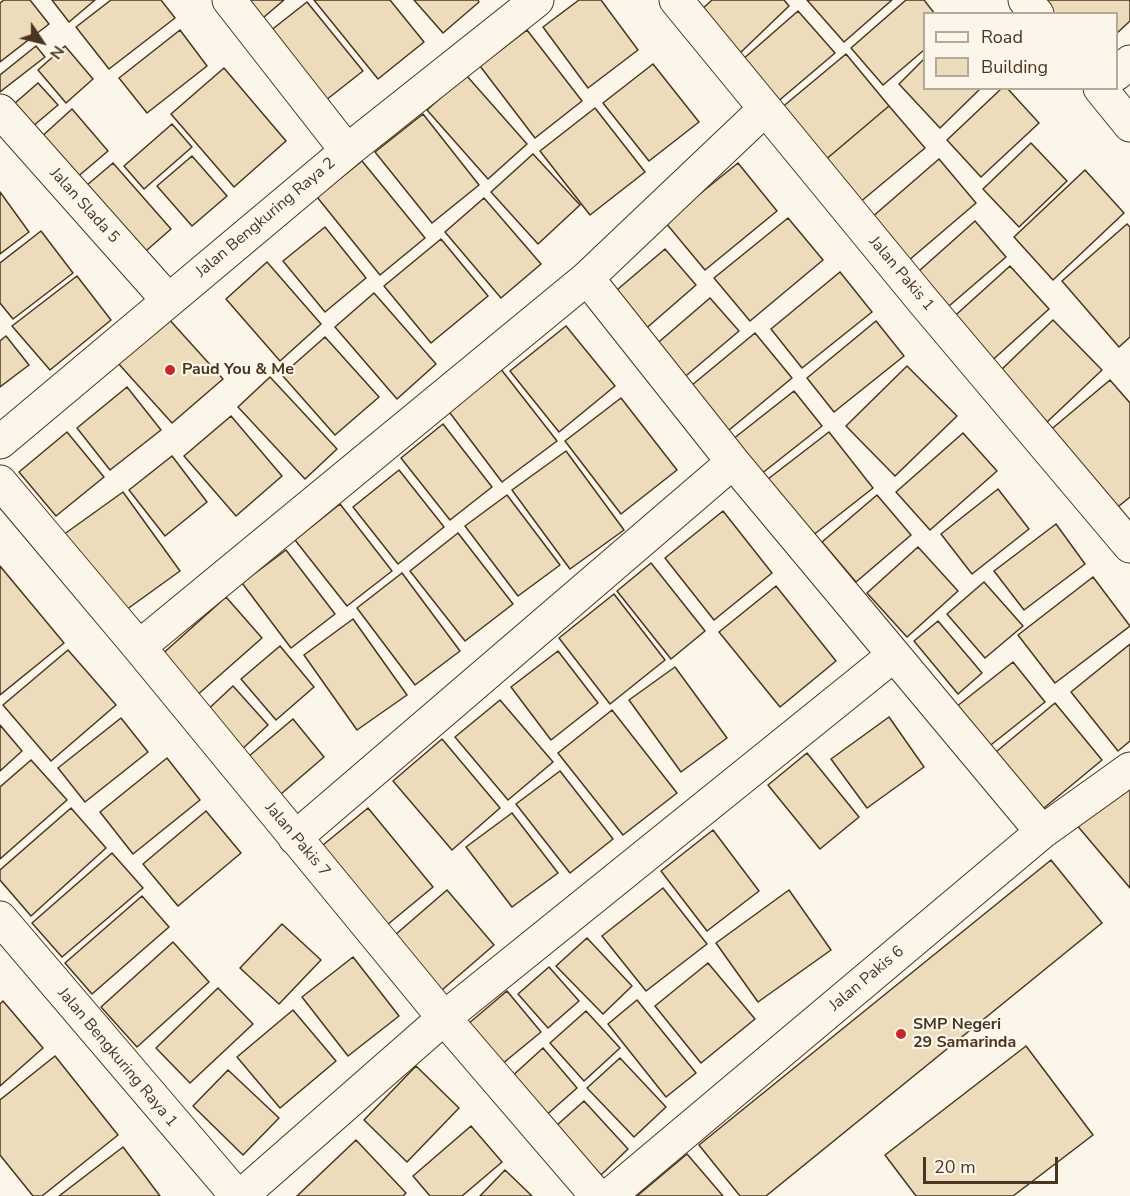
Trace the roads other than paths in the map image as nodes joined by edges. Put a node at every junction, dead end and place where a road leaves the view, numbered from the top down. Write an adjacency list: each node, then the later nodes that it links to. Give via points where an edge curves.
1 (229, 0): 12 (street)
2 (537, 0): 12 (street, Jalan Bengkuring Raya 2)
3 (676, 0): 9 (street, Jalan Pakis 1)
4 (1025, 0): 5 (street)
5 (1035, 12)
6 (1130, 62): 7 (street)
7 (1118, 72)
8 (1101, 90): 11 (street)
9 (765, 109): 13 (street); 18 (street, Jalan Pakis 1)
10 (2, 119): 14 (street, Jalan Slada 5)
11 (1130, 126)
12 (347, 151): 14 (street, Jalan Bengkuring Raya 2)
13 (587, 278): 16 (street); 19 (street)
14 (168, 300): 15 (street, Jalan Bengkuring Raya 2)
15 (0, 442)
16 (733, 462): 20 (street); 23 (street)
17 (0, 482): 19 (street, Jalan Pakis 7)
18 (1130, 546)
19 (139, 647): 23 (street, Jalan Pakis 7)
20 (894, 655): 22 (street); 25 (street)
21 (1130, 769): 22 (street, Jalan Pakis 6)
22 (1042, 832): 28 (street, Jalan Pakis 6)
23 (295, 838): 25 (street, Jalan Pakis 7)
24 (0, 918): 26 (street, Jalan Bengkuring Raya 1)
25 (444, 1018): 26 (street); 27 (street, Jalan Pakis 7)
26 (239, 1196)
27 (597, 1196)
28 (609, 1196)

